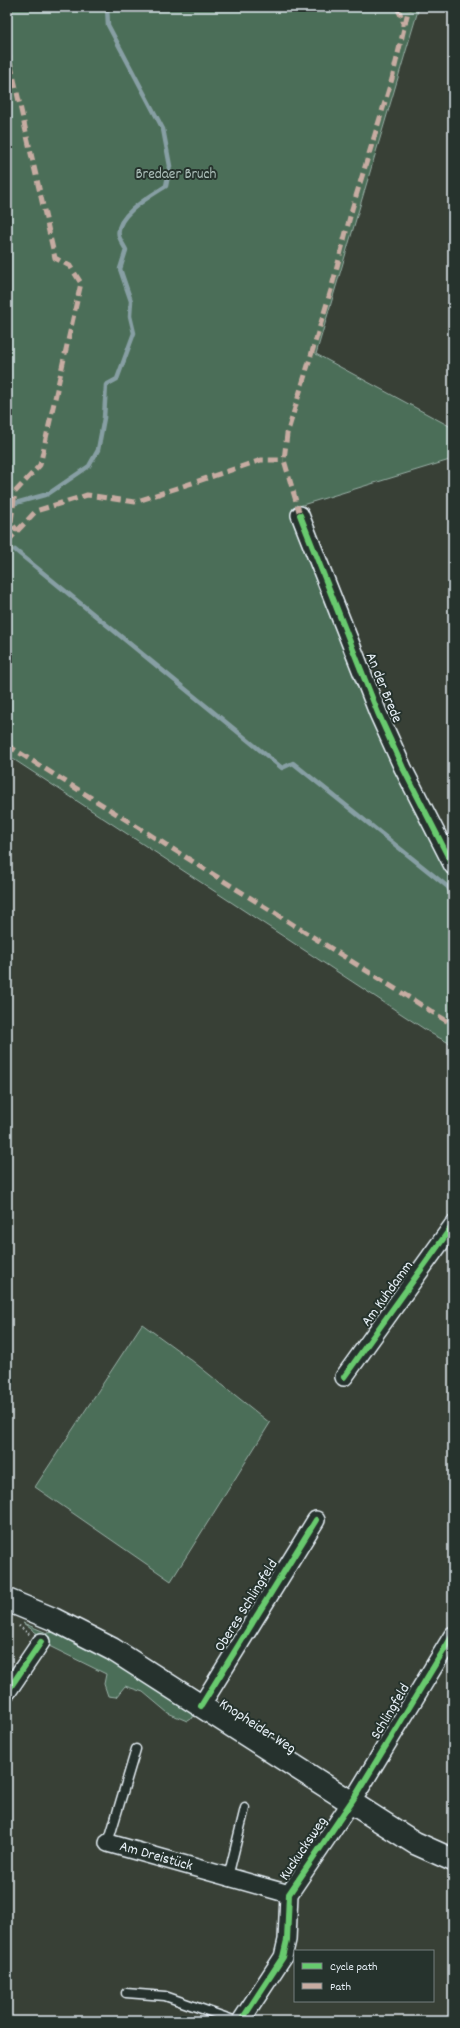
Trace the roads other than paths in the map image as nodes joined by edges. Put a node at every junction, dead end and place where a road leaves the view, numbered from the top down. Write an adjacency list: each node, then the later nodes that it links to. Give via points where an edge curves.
1 (300, 515): 2 (street, An der Brede, via 378,713)
2 (453, 866)
3 (453, 1226): 4 (street, Am Kuhdamm)
4 (344, 1377)
5 (316, 1520): 10 (street, Oberes Schlingfeld)
6 (7, 1600): 10 (main road, Knopheider Weg, via 53,1619 112,1649)
7 (453, 1635): 12 (street, Schlingfeld)
8 (41, 1642): 9 (street)
9 (7, 1692)
10 (201, 1706): 12 (main road, Knopheider Weg)
11 (136, 1749): 14 (lane, Am Dreistück)
12 (351, 1803): 15 (main road, Knopheider Weg, via 415,1843); 17 (street, Kuckucksweg)
13 (245, 1808): 16 (lane)
14 (108, 1843): 16 (street, Am Dreistück)
15 (453, 1860)
16 (228, 1877): 17 (street, Am Dreistück)
17 (289, 1894): 20 (street, Kuckucksweg, via 287,1940 283,1957)
18 (126, 1993): 19 (lane, via 165,1996)
19 (236, 2021)
20 (241, 2021)

